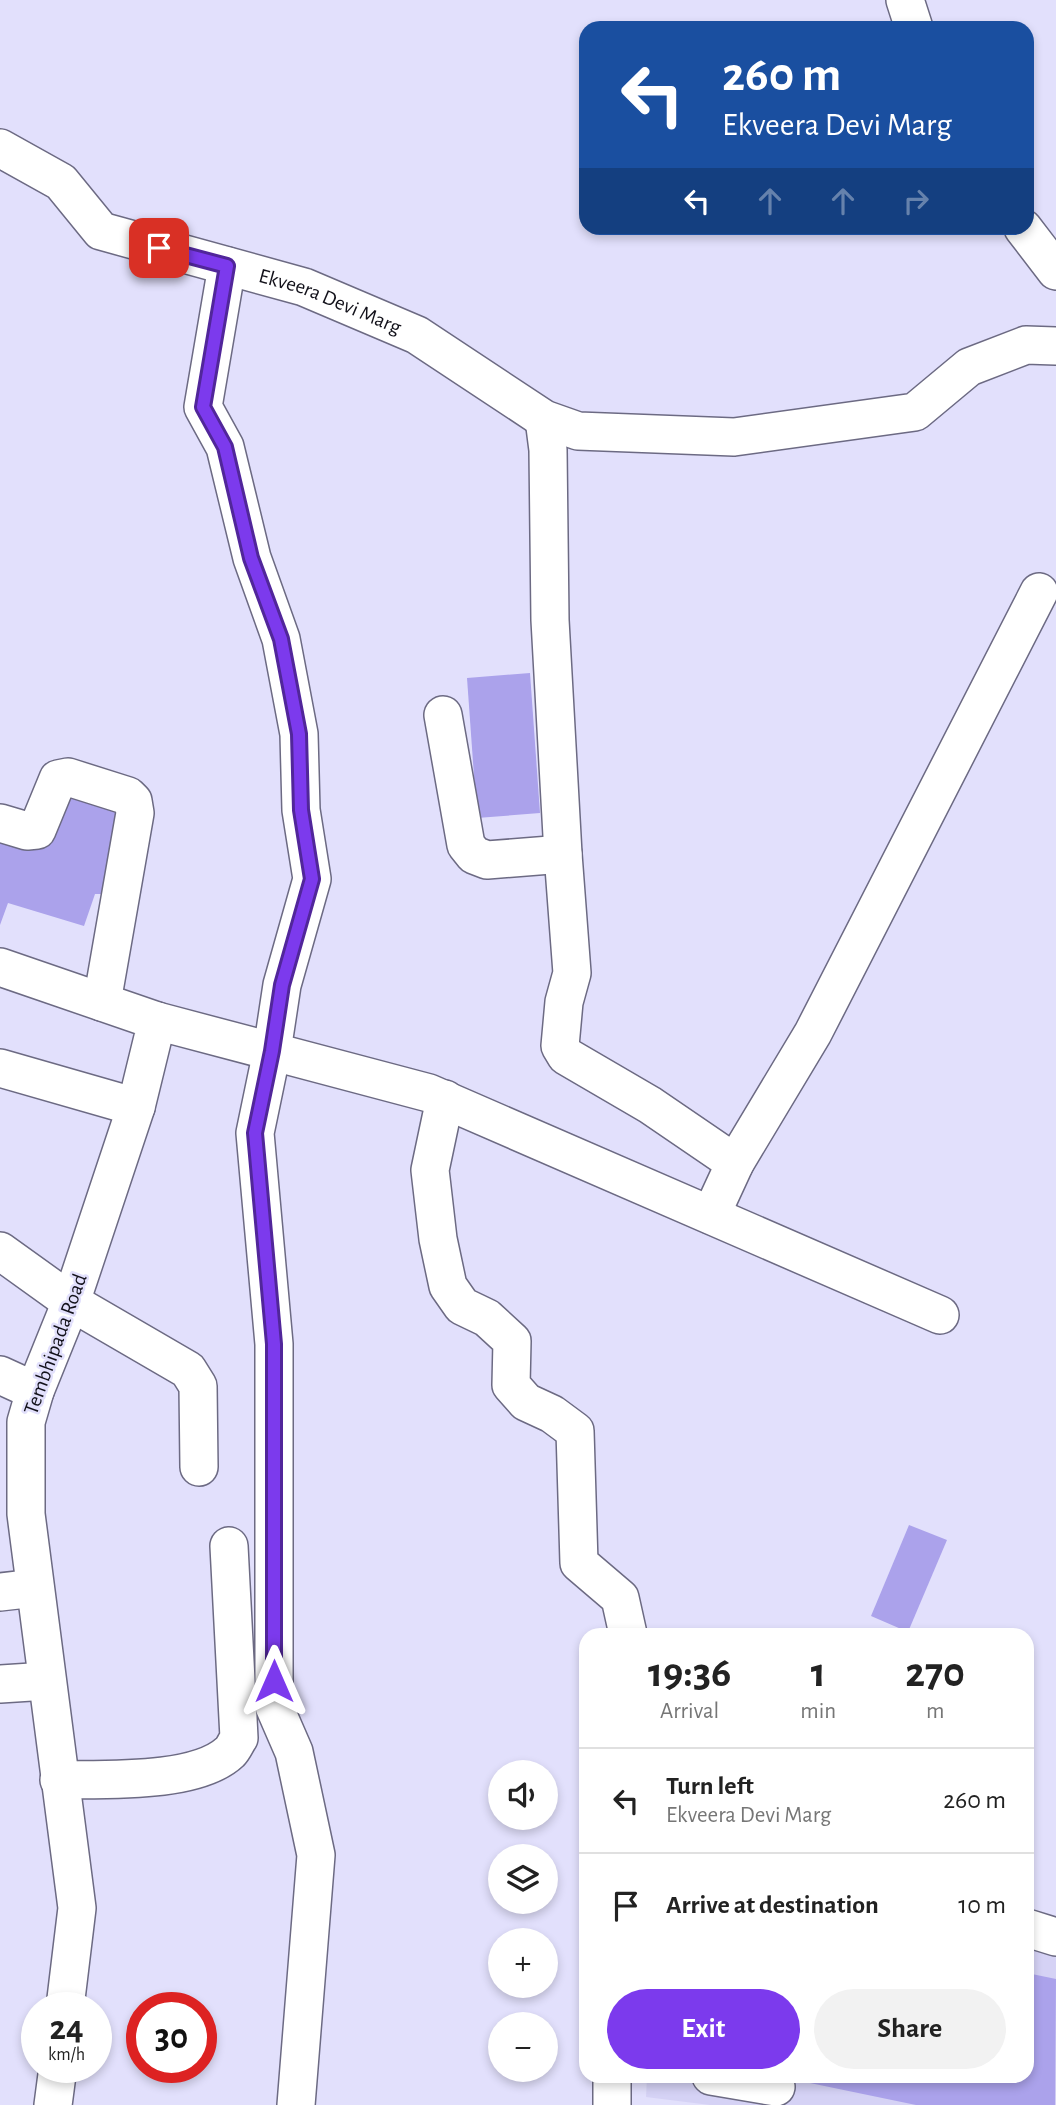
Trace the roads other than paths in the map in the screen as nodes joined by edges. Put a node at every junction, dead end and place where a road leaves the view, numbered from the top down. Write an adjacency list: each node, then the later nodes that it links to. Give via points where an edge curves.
1 (905, 0): 2 (street)
2 (912, 21)
3 (0, 148): 5 (street, Ekveera Devi Marg, via 61,181 101,232)
4 (1028, 235): 6 (street)
5 (227, 266): 8 (street, Ekveera Devi Marg, via 304,287 417,335); 16 (street, via 203,407 225,447 251,558 281,639 299,734 301,810 312,879 282,985)
6 (1056, 271)
7 (1056, 346): 8 (street, Ekveera Devi Marg, via 1026,345 969,367 915,412 734,437 578,431)
8 (544, 419): 12 (street)
9 (1039, 592): 20 (street, via 813,1033)
10 (443, 715): 12 (street, via 466,845 474,855 487,860)
11 (0, 823): 14 (street, via 37,830 58,779 68,777 133,801 135,813)
12 (563, 854): 20 (street, via 572,973 560,1046 566,1056 650,1105)
13 (0, 967): 14 (street)
14 (102, 1002): 15 (street)
15 (157, 1021): 16 (street); 19 (street, Tembhipada Road)
16 (272, 1051): 18 (street); 42 (street, via 255,1133 274,1344 274,1706 294,1752 316,1855)
17 (0, 1068): 19 (street)
18 (445, 1099): 21 (street); 30 (street, via 430,1170 448,1286 462,1306 487,1318 512,1341 511,1385 526,1402 575,1431 579,1563 620,1598)
19 (136, 1107): 23 (street, Tembhipada Road)
20 (735, 1163): 21 (street)
21 (711, 1215): 24 (street)
22 (0, 1251): 23 (street)
23 (72, 1297): 26 (street, Tembhipada Road); 27 (street, via 188,1370 198,1387)
24 (940, 1315)
25 (0, 1375): 26 (street)
26 (20, 1407): 29 (street, Tembhipada Road, via 26,1514)
27 (207, 1461)
28 (229, 1546): 33 (street, via 239,1738 232,1750 214,1763 173,1774)
29 (18, 1590): 31 (street, Tembhipada Road)
30 (627, 1628)
31 (47, 1681): 32 (street); 33 (street, Tembhipada Road)
32 (0, 1684)
33 (59, 1780): 36 (street, Tembhipada Road, via 77,1908)
34 (1034, 1930): 35 (street)
35 (1056, 1937)
36 (67, 1992)
37 (56, 2083): 41 (street)
38 (612, 2083): 43 (street)
39 (752, 2083): 40 (street)
40 (776, 2087)
41 (53, 2105)
42 (296, 2105)
43 (612, 2105)

